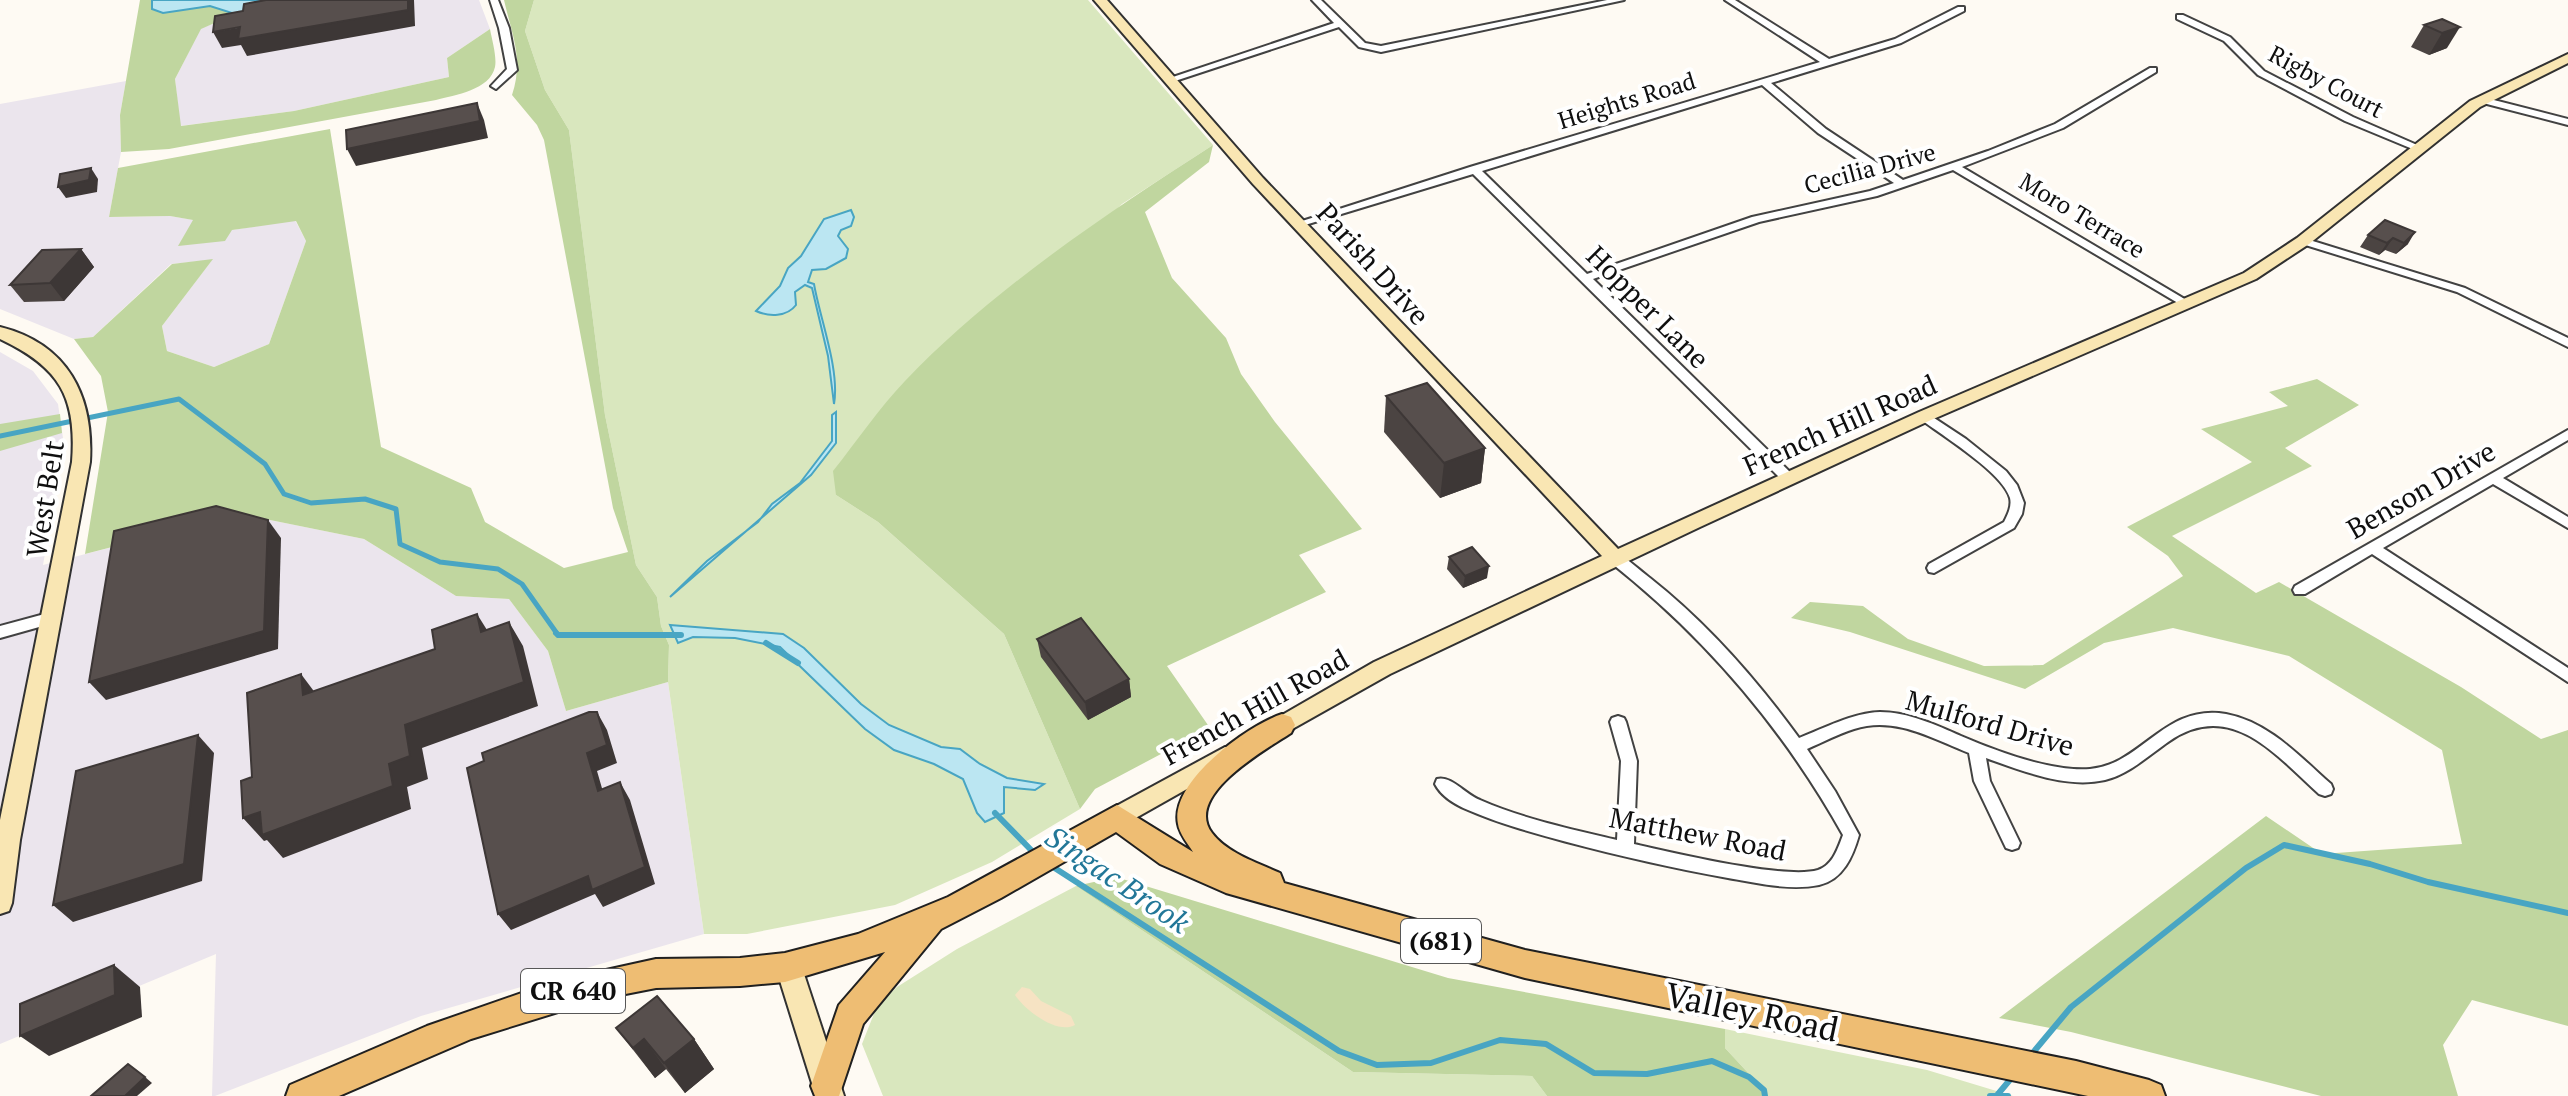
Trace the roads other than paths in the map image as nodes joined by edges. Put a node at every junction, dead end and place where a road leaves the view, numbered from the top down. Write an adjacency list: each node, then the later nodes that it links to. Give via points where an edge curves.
1 (494, 0): 16 (street, via 512,70)
2 (1100, 0): 14 (main road, Parish Drive)
3 (1316, 0): 10 (street)
4 (1573, 0): 7 (street)
5 (1620, 0): 7 (street)
6 (1729, 0): 12 (street)
7 (1583, 8): 10 (street, via 1381,49 1362,45)
8 (1961, 9): 12 (street, Heights Road, via 1911,36)
9 (2180, 17): 19 (street, Rigby Court, via 2227,39 2261,73)
10 (1340, 24): 14 (street)
11 (2568, 58): 17 (main road, French Hill Road)
12 (1827, 62): 15 (street, Heights Road)
13 (2153, 70): 20 (street, Cecilia Drive, via 2059,126)
14 (1169, 80): 23 (main road, Parish Drive)
15 (1763, 81): 21 (street, Heights Road); 22 (street, via 1822,131)
16 (496, 86)
17 (2482, 100): 18 (street); 19 (main road, French Hill Road)
18 (2568, 122)
19 (2419, 148): 24 (main road, French Hill Road)
20 (1954, 166): 22 (street, Cecilia Drive); 26 (street, Moro Terrace)
21 (1474, 169): 23 (street, Heights Road); 25 (street, Hopper Lane)
22 (1902, 184): 25 (street, Cecilia Drive, via 1778,213)
23 (1301, 223): 35 (main road, Parish Drive)
24 (2303, 241): 26 (main road, French Hill Road, via 2250,276); 28 (street, via 2461,290)
25 (1585, 278): 32 (street, Hopper Lane)
26 (2187, 304): 29 (main road, French Hill Road)
27 (0, 332): 38 (main road, West Belt, via 52,362 70,383 81,408 81,462)
28 (2568, 343)
29 (1925, 416): 32 (main road, French Hill Road); 36 (street, via 2009,483 2017,497 2009,525)
30 (2568, 434): 31 (street, Benson Drive)
31 (2494, 478): 33 (street); 34 (street, Benson Drive)
32 (1789, 479): 35 (main road, French Hill Road)
33 (2568, 523)
34 (2373, 548): 37 (street, Benson Drive); 40 (street)
35 (1615, 558): 42 (main road, French Hill Road, via 1382,668); 43 (street, Matthew Road, via 1745,680)
36 (1934, 568)
37 (2300, 590)
38 (52, 618): 39 (street); 50 (main road, West Belt)
39 (0, 632)
40 (2568, 676)
41 (1618, 722): 49 (street, via 1629,761)
42 (1282, 725): 47 (main road, French Hill Road); 52 (main road, Valley Road, via 1201,786 1191,805 1192,827 1206,846 1240,866)
43 (1797, 746): 44 (street, Mulford Drive, via 1867,719 1905,721); 49 (street, Matthew Road, via 1851,835 1841,863 1818,878 1779,879)
44 (1976, 749): 46 (street, Mulford Drive, via 2092,776 2107,773 2183,724 2205,718 2228,720 2261,735); 48 (street, via 1982,781)
45 (1443, 784): 49 (street, Matthew Road, via 1475,806)
46 (2325, 789)
47 (1117, 817): 51 (main road, CR 640); 52 (main road, Valley Road / (681), via 1191,865)
48 (2012, 843)
49 (1625, 850)
50 (0, 903)
51 (940, 915): 53 (main road, CR 640, via 859,948); 54 (main road, via 850,1016)
52 (1358, 918): 56 (main road, Valley Road / (681), via 1525,964)
53 (789, 968): 54 (main road); 55 (main road, CR 640, via 648,974 602,983 501,1014)
54 (829, 1091)
55 (302, 1096)
56 (2149, 1096)

